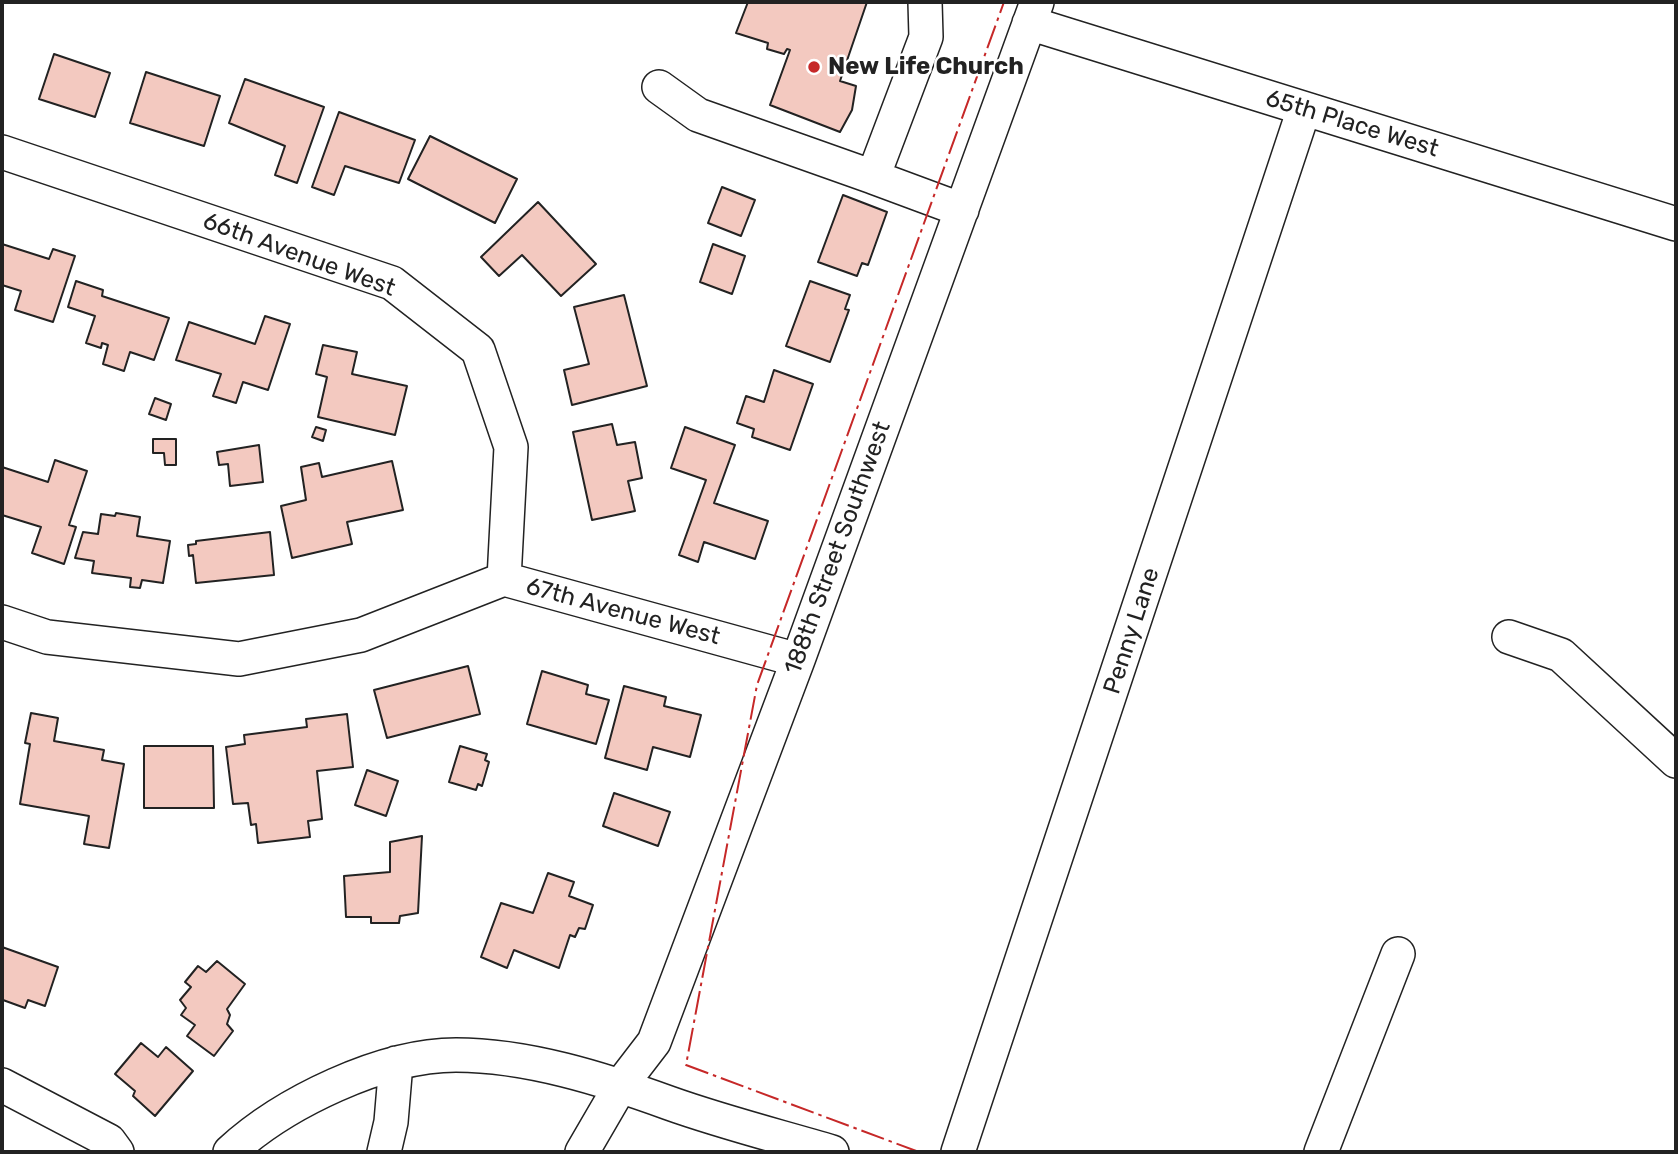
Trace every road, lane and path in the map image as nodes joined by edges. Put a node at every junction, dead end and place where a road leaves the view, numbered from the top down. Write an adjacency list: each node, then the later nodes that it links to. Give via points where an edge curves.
1 (925, 2): 6 (street, via 926,37)
2 (1033, 13): 4 (street, 65th Place West); 7 (street, 188th Street Southwest)
3 (659, 87): 6 (street, via 698,115)
4 (1304, 109): 8 (street, 65th Place West); 23 (street, Penny Lane)
5 (2, 152): 9 (street, 66th Avenue West, via 392,283 478,350 511,447)
6 (873, 177): 7 (street)
7 (962, 210): 12 (street, 188th Street Southwest)
8 (1676, 223)
9 (504, 579): 10 (street, 67th Avenue West, via 361,635 239,659 47,637); 12 (street, 67th Avenue West)
10 (2, 622)
11 (1509, 637): 13 (street, via 1561,655)
12 (797, 660): 16 (street, 188th Street Southwest, via 654,1042)
13 (1676, 761)
14 (1398, 954): 24 (street)
15 (396, 1063): 16 (street, via 456,1055 523,1063); 19 (street, via 330,1086); 20 (street)
16 (621, 1084): 21 (street, 188th Street Southwest); 22 (street)
17 (2, 1085): 18 (street, via 109,1141)
18 (117, 1152)
19 (230, 1152)
20 (384, 1152)
21 (582, 1152)
22 (832, 1152)
23 (958, 1152)
24 (1321, 1152)

